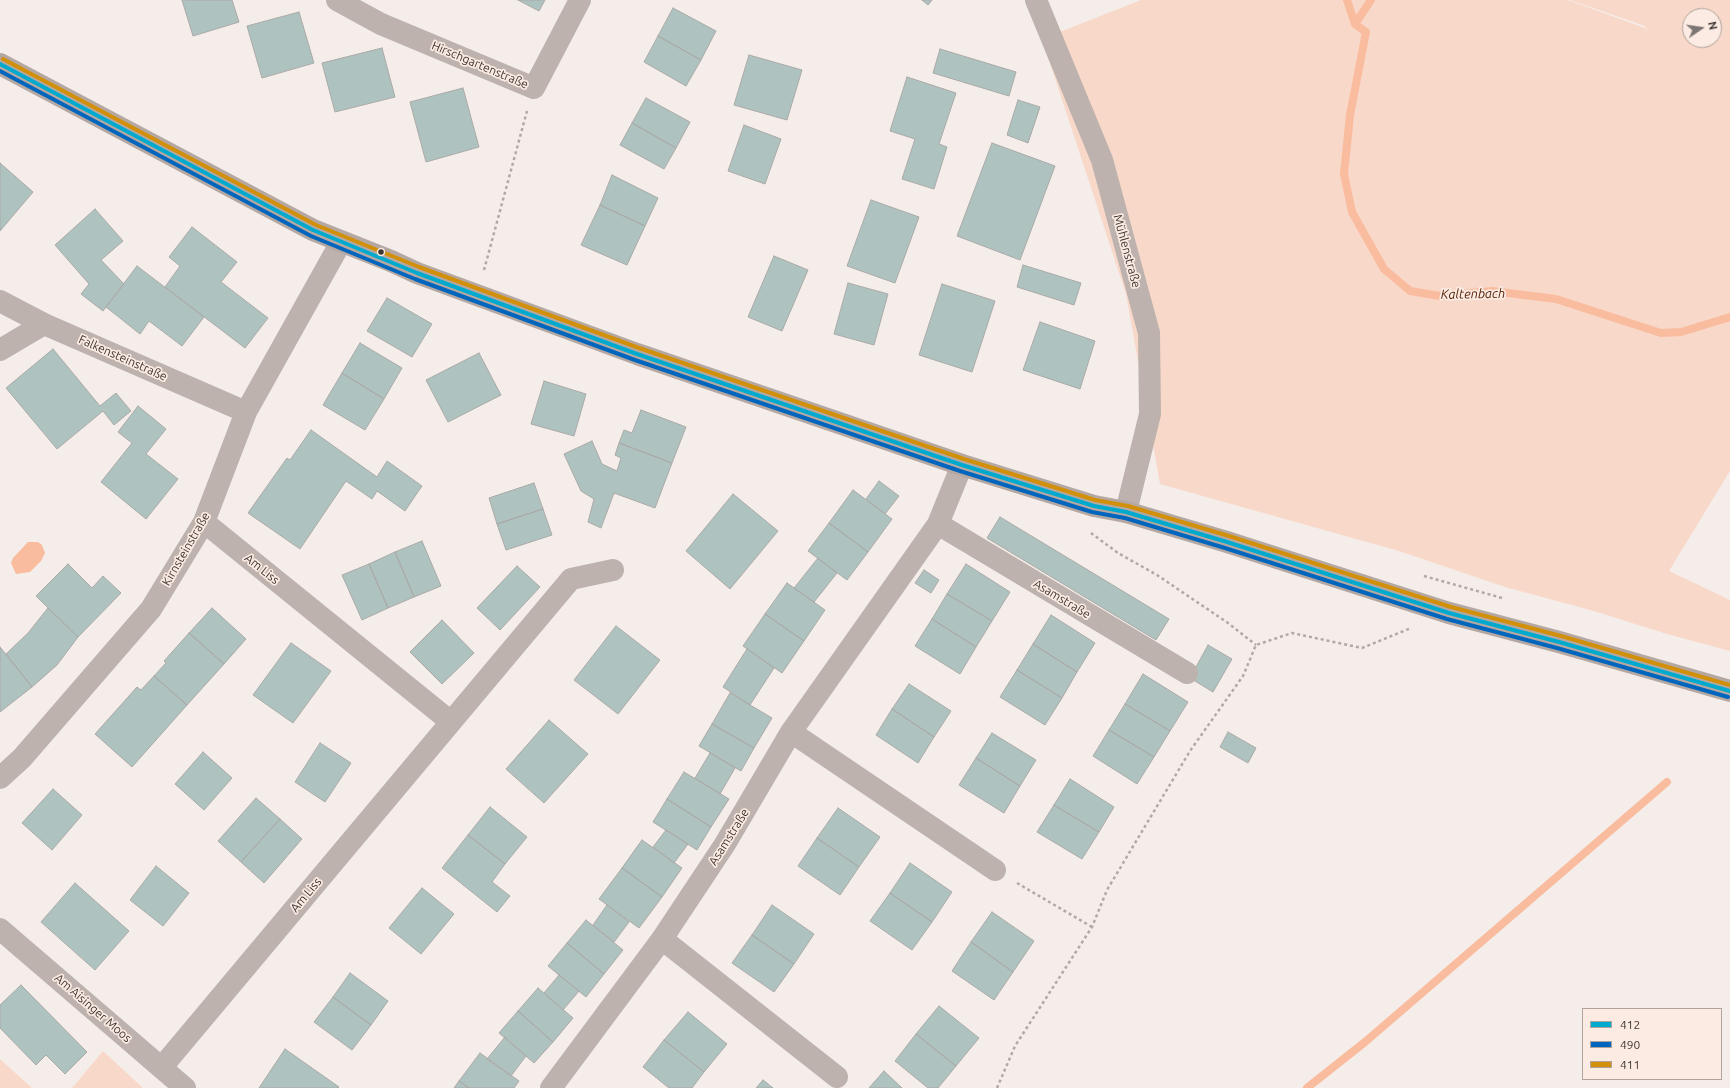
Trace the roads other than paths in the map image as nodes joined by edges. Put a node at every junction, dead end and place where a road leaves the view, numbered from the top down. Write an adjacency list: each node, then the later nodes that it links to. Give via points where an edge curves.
1 (337, 0): 2 (street, Hirschgartenstraße, via 381,24 534,88)
2 (580, 0)
3 (1036, 0): 11 (street, Mühlenstraße, via 1102,160 1149,333 1150,414)
4 (0, 64): 5 (main road, via 313,230)
5 (341, 242): 9 (street, Kirnsteinstraße); 10 (main road, via 477,296)
6 (0, 301): 7 (street, Falkensteinstraße)
7 (44, 324): 8 (street); 9 (street, Falkensteinstraße)
8 (0, 350)
9 (246, 412): 12 (street, Kirnsteinstraße)
10 (962, 464): 11 (main road, via 1094,506); 13 (street, Asamstraße)
11 (1126, 512): 16 (main road, via 1449,612)
12 (204, 522): 17 (street, Am Liss); 19 (street, Kirnsteinstraße, via 151,608 22,758)
13 (938, 524): 15 (street, Asamstraße); 18 (street, Asamstraße)
14 (613, 570): 17 (street, Am Liss, via 571,580)
15 (1186, 673)
16 (1730, 691)
17 (451, 722): 23 (street, Am Liss)
18 (791, 732): 20 (street); 22 (street, Asamstraße, via 725,844)
19 (0, 778)
20 (995, 870)
21 (0, 929): 23 (street, Am Aisinger Moos)
22 (662, 939): 24 (street); 26 (street, Asamstraße)
23 (162, 1067): 25 (street, Am Aisinger Moos)
24 (837, 1077)
25 (186, 1088)
26 (551, 1088)

